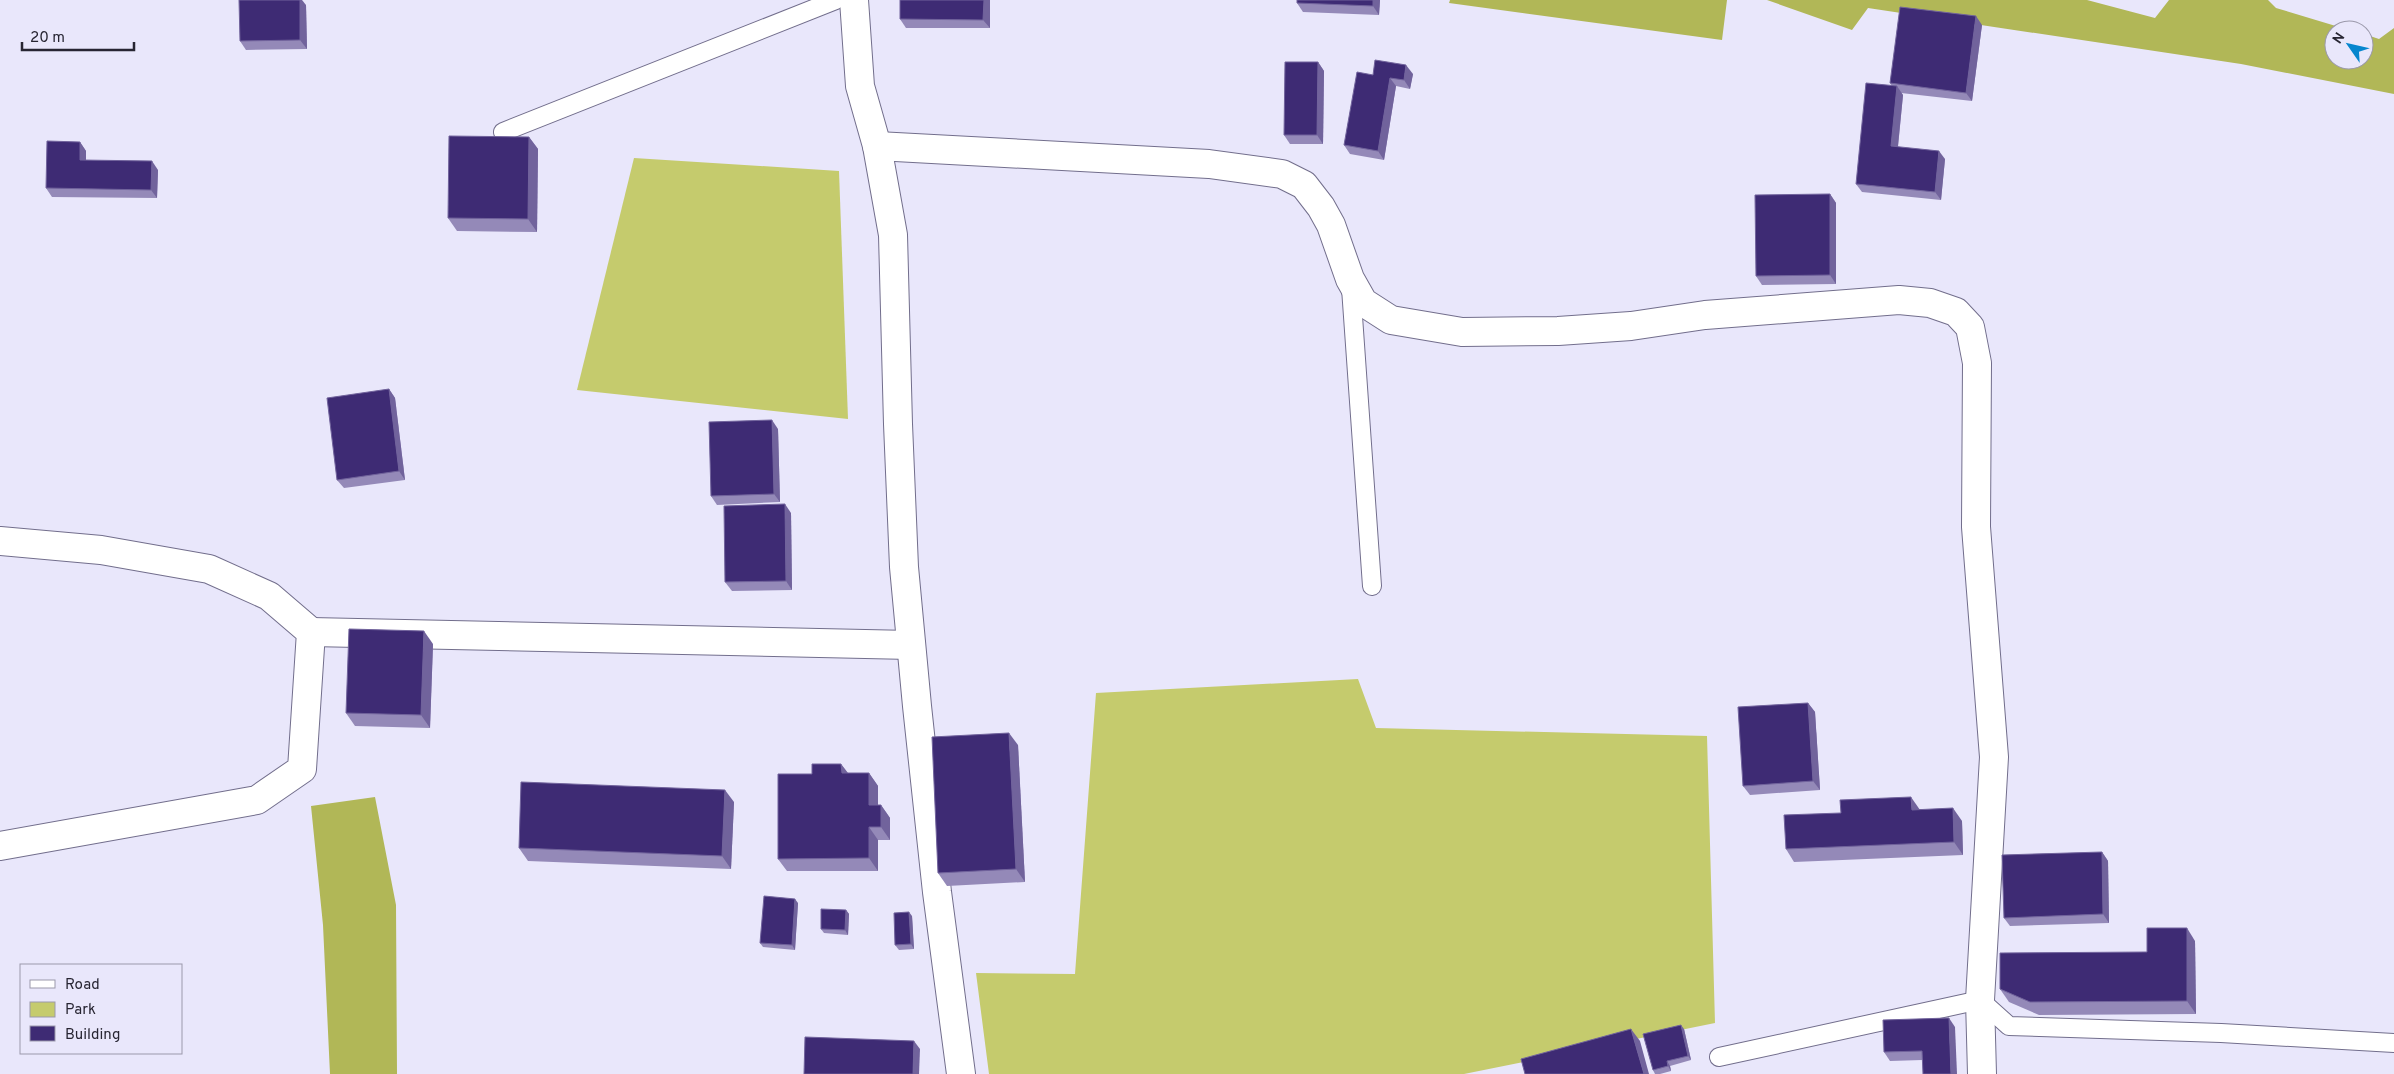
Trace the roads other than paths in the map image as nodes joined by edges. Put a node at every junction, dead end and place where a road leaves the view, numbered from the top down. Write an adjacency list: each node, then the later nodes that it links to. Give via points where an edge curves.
1 (836, 0): 3 (lane)
2 (854, 0): 4 (street, via 860,86)
3 (503, 132)
4 (877, 146): 5 (street, via 1209,164 1282,174 1304,185 1321,207 1331,225); 9 (street, via 893,235 898,433)
5 (1350, 279): 7 (lane); 11 (street, via 1363,302 1391,320 1462,332 1631,326 1705,315 1899,300 1930,303 1956,312 1970,327 1977,363 1976,527 1994,757)
6 (0, 541): 8 (street, via 101,550 209,569 268,596)
7 (1372, 586)
8 (311, 632): 9 (street); 10 (street, via 302,770 257,800)
9 (911, 645): 14 (street, via 937,892)
10 (0, 846)
11 (1980, 1000): 12 (lane, via 2009,1026); 13 (lane); 15 (street)
12 (2394, 1042)
13 (1719, 1057)
14 (961, 1074)
15 (1982, 1074)

